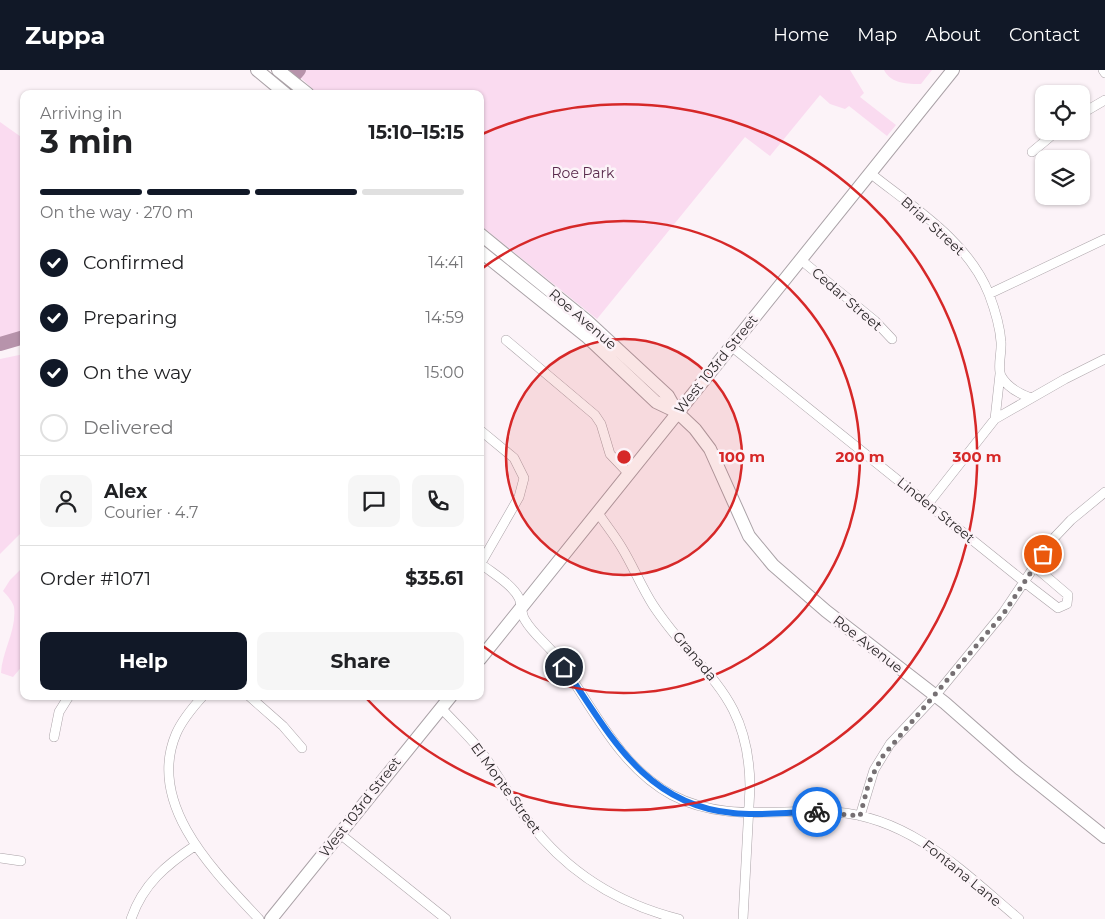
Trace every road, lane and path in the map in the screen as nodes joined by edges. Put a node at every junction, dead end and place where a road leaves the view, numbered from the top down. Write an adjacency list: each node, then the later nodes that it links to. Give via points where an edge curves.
1 (257, 70): 4 (main road)
2 (278, 70): 5 (main road)
3 (953, 70): 10 (main road, West 103rd Street)
4 (281, 90)
5 (303, 90)
6 (1105, 100): 7 (street)
7 (1090, 109)
8 (1046, 140): 9 (street)
9 (1032, 152)
10 (870, 173): 14 (main road, West 103rd Street); 15 (street, Briar Street, via 951,239 966,255)
11 (484, 237): 22 (main road, Roe Avenue, via 587,321 668,396)
12 (1105, 239): 15 (street)
13 (484, 254): 22 (main road, Roe Avenue, via 586,336 656,402)
14 (801, 260): 16 (street, Cedar Street, via 875,320); 18 (main road, West 103rd Street)
15 (989, 294): 20 (street, Briar Street, via 1000,335)
16 (892, 338)
17 (506, 340): 25 (street, via 595,415 606,436 610,454)
18 (731, 346): 22 (main road, West 103rd Street); 27 (street, Linden Street)
19 (1105, 359): 21 (street)
20 (1000, 374): 21 (street, via 1007,384); 23 (street, Briar Street)
21 (1032, 398): 23 (street)
22 (677, 412): 25 (main road, West 103rd Street); 35 (main road, Roe Avenue, via 710,449 749,536 768,560 845,627)
23 (995, 419): 27 (street)
24 (484, 433): 29 (street, via 514,458 524,478 519,497)
25 (629, 474): 28 (main road, West 103rd Street)
26 (1105, 492): 31 (street, via 1071,520)
27 (928, 504): 32 (street, Linden Street)
28 (598, 513): 33 (main road, West 103rd Street); 43 (street, Granada, via 653,605 717,682 735,711 750,767)
29 (484, 556)
30 (484, 566): 33 (street, Fontana Lane, via 512,589 520,599)
31 (1034, 566): 32 (street); 32 (street, Linden Street, via 1068,595 1067,604 1058,608)
32 (1023, 581): 35 (street, via 1004,613)
33 (521, 608): 34 (main road, West 103rd Street); 43 (street, Fontana Lane, via 523,618 556,656 638,770 655,784 692,804 713,810)
34 (484, 655)
35 (935, 696): 44 (street, via 882,757 869,782); 46 (main road, Roe Avenue)
36 (66, 700): 41 (street, via 58,712)
37 (200, 700): 47 (street, via 176,733 169,767 175,802)
38 (254, 700): 42 (street)
39 (447, 700): 40 (main road, West 103rd Street)
40 (441, 708): 45 (main road, West 103rd Street); 54 (street, El Monte Street, via 479,749 528,822 568,864 604,890 629,903)
41 (54, 736)
42 (302, 748)
43 (748, 813): 44 (street, Fontana Lane, via 837,812); 55 (street, Granada)
44 (860, 816): 56 (street, Fontana Lane, via 883,822 925,842)
45 (340, 834): 52 (main road, West 103rd Street); 53 (street)
46 (1105, 836)
47 (196, 845): 50 (street, via 155,877); 51 (street, via 214,870)
48 (0, 858): 49 (street)
49 (21, 860)
50 (130, 919)
51 (259, 919)
52 (271, 919)
53 (446, 919)
54 (679, 919)
55 (742, 919)
56 (1018, 919)

